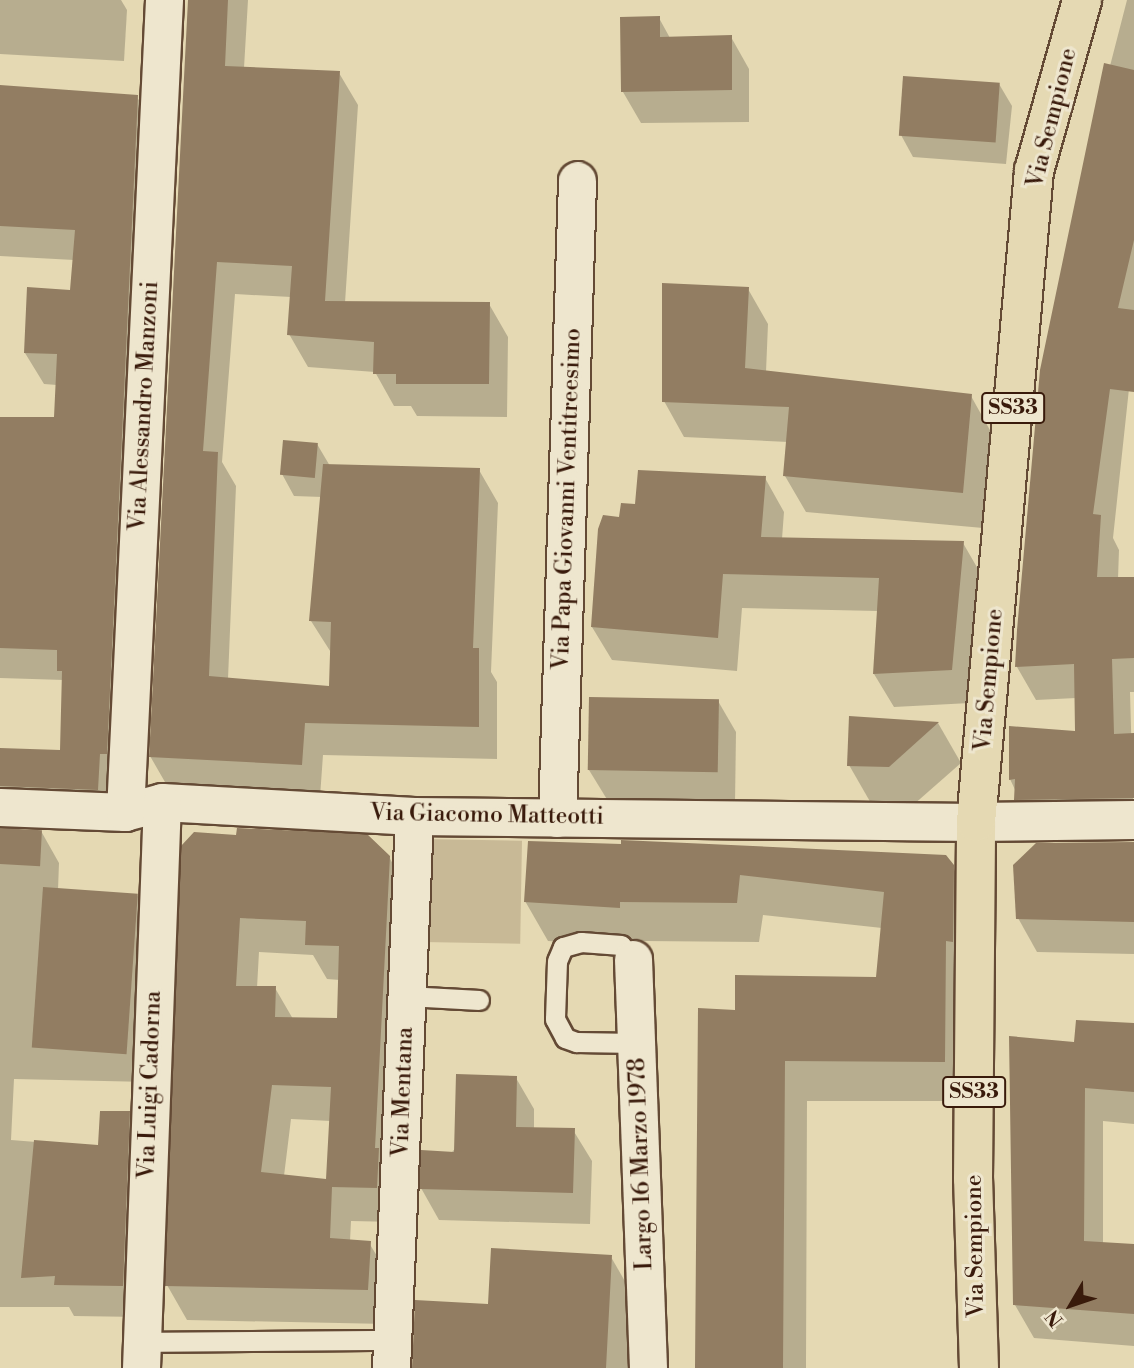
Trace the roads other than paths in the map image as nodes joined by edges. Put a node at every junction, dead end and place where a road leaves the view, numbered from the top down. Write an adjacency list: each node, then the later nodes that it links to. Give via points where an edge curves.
1 (164, 0): 6 (street, Via Alessandro Manzoni)
2 (1082, 0): 10 (main road, Via Sempione / SS33, via 1034,171)
3 (577, 180): 8 (street, Via Papa Giovanni Ventitreesimo)
4 (162, 802): 6 (street, Via Giacomo Matteotti); 7 (street, Via Giacomo Matteotti); 16 (street, Via Luigi Cadorna)
5 (0, 807): 6 (street, Via Giacomo Matteotti)
6 (125, 812)
7 (414, 816): 8 (street, Via Giacomo Matteotti); 12 (street, Via Mentana)
8 (557, 818): 10 (street, Via Giacomo Matteotti)
9 (1134, 820): 10 (street)
10 (976, 822): 18 (main road, Via Sempione / SS33, via 973,1179)
11 (633, 959): 14 (street, Largo 16 Marzo 1978); 14 (lane, via 621,945 581,942 563,947 557,961 555,1019 565,1038 576,1042)
12 (407, 996): 13 (lane); 15 (street, Via Mentana)
13 (479, 1000)
14 (636, 1043): 17 (street, Largo 16 Marzo 1978)
15 (392, 1354): 16 (lane)
16 (140, 1355)
17 (648, 1368)
18 (979, 1368)

